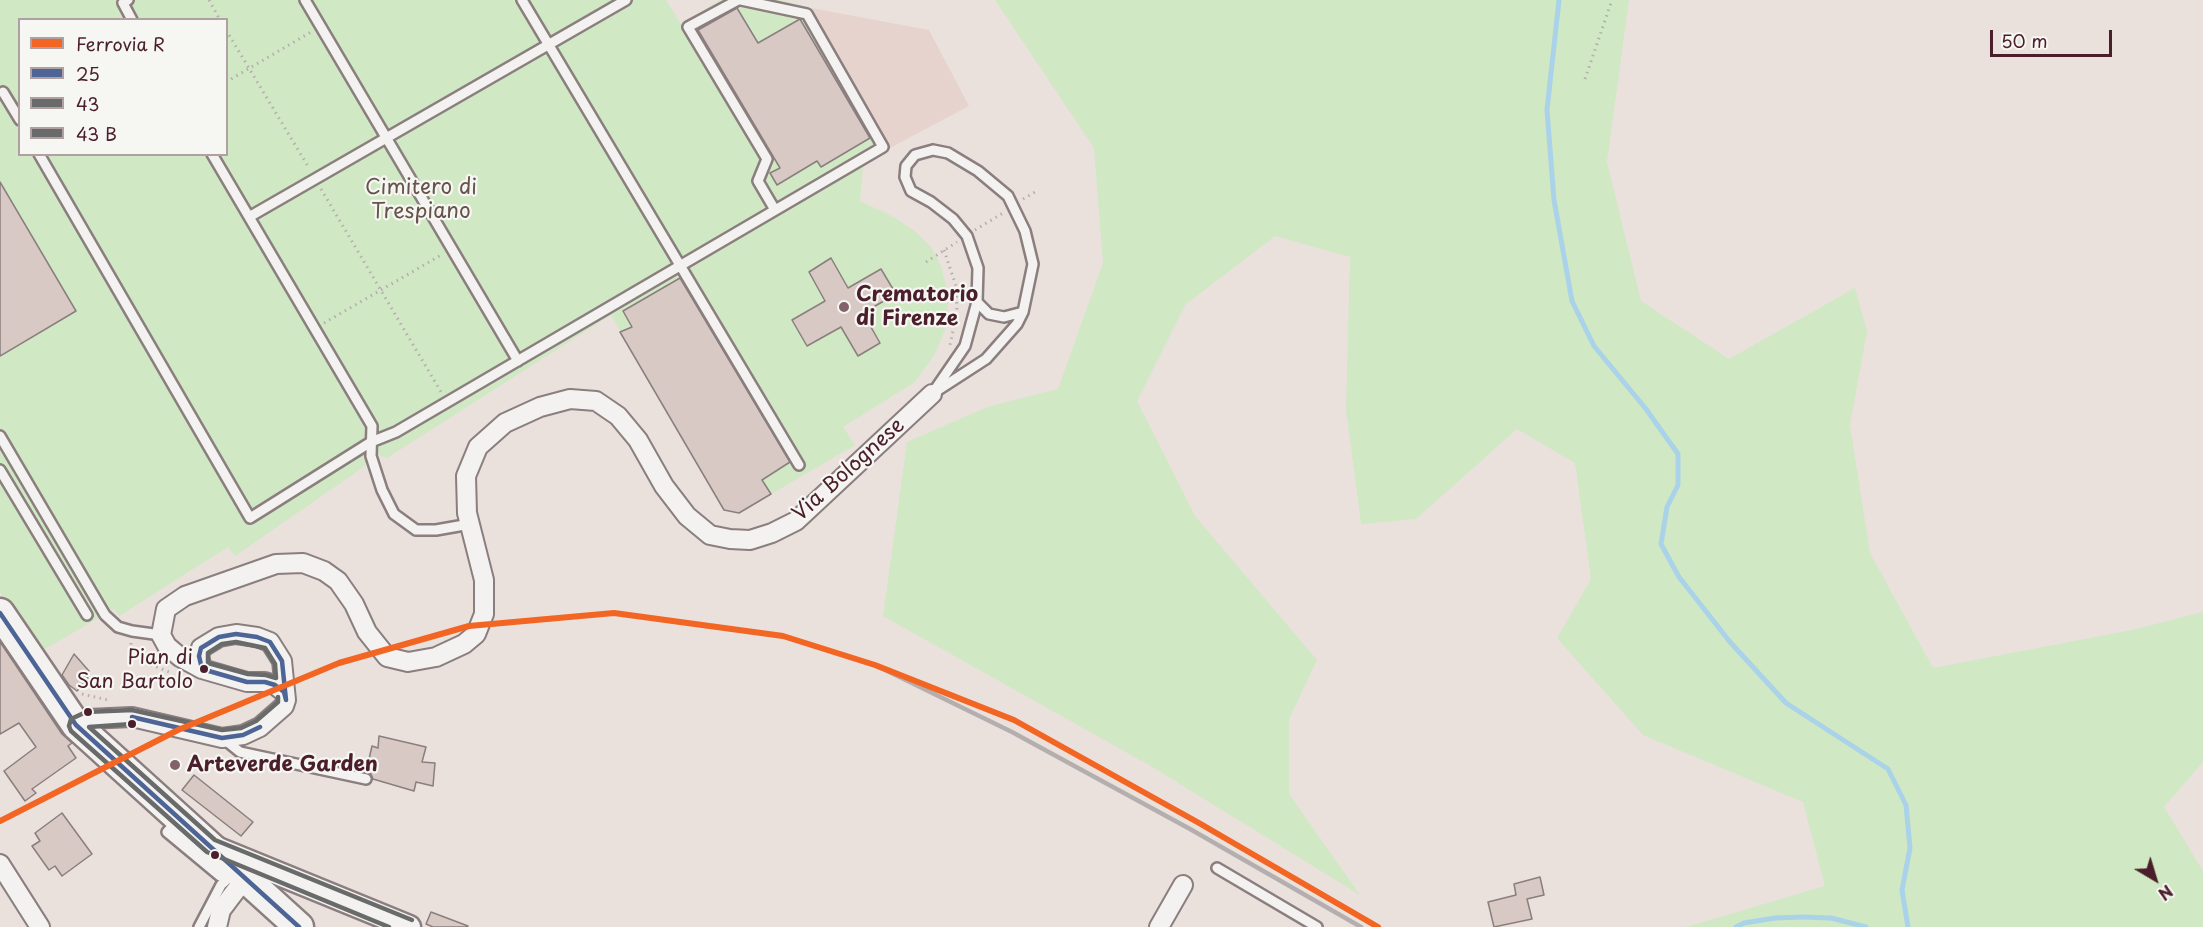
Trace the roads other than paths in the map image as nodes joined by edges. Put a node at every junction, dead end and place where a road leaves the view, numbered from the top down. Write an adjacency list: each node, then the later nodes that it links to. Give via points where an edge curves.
1 (128, 0): 6 (lane, via 123,3)
2 (305, 0): 10 (lane)
3 (522, 0): 7 (lane)
4 (626, 0): 7 (lane)
5 (739, 0): 13 (lane, via 688,27 767,159 758,181); 13 (lane, via 807,15 884,147)
6 (131, 18)
7 (549, 44): 10 (lane); 15 (lane)
8 (3, 92): 9 (lane)
9 (18, 117)
10 (386, 138): 14 (lane); 18 (lane)
11 (40, 156): 21 (lane, via 250,518)
12 (213, 156): 14 (lane)
13 (776, 210): 15 (lane)
14 (249, 217): 21 (lane, via 372,426)
15 (681, 266): 18 (lane); 22 (lane)
16 (977, 302): 17 (lane, via 989,314 1004,317); 17 (lane, via 978,268 967,236 953,219 910,191 906,165 915,155 933,150 948,153 1008,196 1025,231 1033,264); 19 (lane, via 964,346)
17 (1023, 312): 19 (lane, via 986,359)
18 (518, 361): 21 (lane)
19 (932, 394): 24 (street, Via Bolognese, via 796,520 750,540 710,535 687,516 664,486 638,440 618,416 596,401 570,399 540,407 505,423 478,447 466,476)
20 (0, 436): 27 (lane, via 105,615 117,627)
21 (372, 442): 24 (lane, via 371,456 394,514 416,530)
22 (799, 465)
23 (0, 470): 26 (lane)
24 (470, 524): 27 (street, Via Bolognese, via 484,580 484,614 476,634 436,657 408,662 387,657 338,581 303,563 276,564 185,596 166,609)
25 (0, 613): 30 (main road)
26 (87, 615)
27 (161, 634): 28 (street, via 167,646)
28 (202, 669): 29 (street, via 247,682 265,682); 29 (street, via 201,648 219,637 257,637 270,642 282,661)
29 (284, 692): 31 (street, via 284,706 260,727)
30 (76, 725): 31 (street, via 88,719 132,717); 34 (main road)
31 (222, 738): 32 (lane, via 240,752)
32 (366, 779)
33 (0, 864): 37 (street)
34 (231, 864): 38 (lane); 39 (street); 40 (main road); 41 (street)
35 (1217, 868): 43 (lane)
36 (1183, 885): 42 (street)
37 (40, 927)
38 (200, 927)
39 (218, 927)
40 (299, 927)
41 (409, 927)
42 (1159, 927)
43 (1317, 927)

